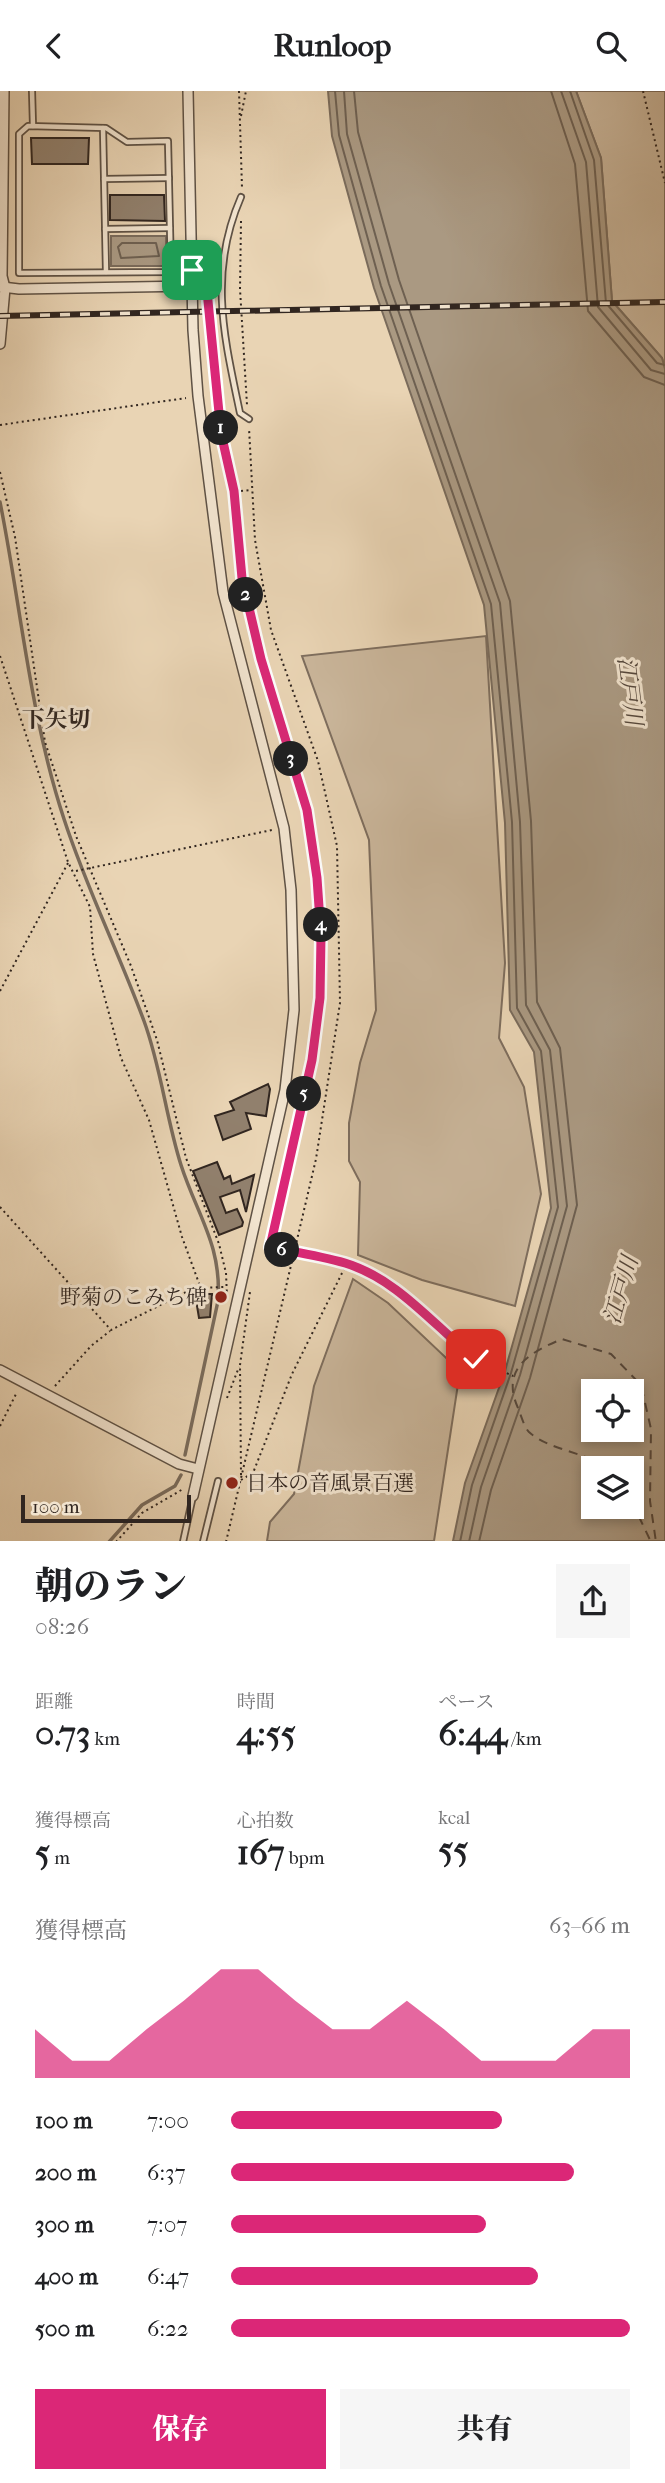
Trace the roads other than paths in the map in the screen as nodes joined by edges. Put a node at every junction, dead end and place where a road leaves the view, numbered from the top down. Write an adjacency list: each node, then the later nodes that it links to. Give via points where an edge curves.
1 (4, 91): 13 (street)
2 (32, 91): 4 (lane)
3 (188, 91): 12 (street)
4 (33, 126): 5 (lane); 11 (lane, via 19,134 19,273)
5 (103, 128): 6 (lane, via 127,142 168,141); 7 (lane)
6 (169, 178): 7 (lane); 9 (lane)
7 (104, 179): 10 (lane)
8 (241, 197): 14 (lane)
9 (170, 228): 10 (lane); 11 (lane, via 171,272)
10 (105, 229): 11 (lane)
11 (106, 272)
12 (191, 286): 13 (street); 15 (lane); 20 (street, via 198,396 223,592 284,828 294,959 289,1060)
13 (2, 287): 16 (street)
14 (219, 290): 15 (lane); 17 (lane, via 240,413)
15 (207, 291): 18 (lane, via 242,578 261,659 307,810 321,936 312,1060)
16 (0, 344)
17 (249, 419)
18 (270, 1247)
19 (0, 1370): 20 (street, via 179,1464)
20 (198, 1469): 22 (street)
21 (218, 1481): 24 (lane)
22 (193, 1496): 23 (lane)
23 (183, 1541)
24 (203, 1541)

